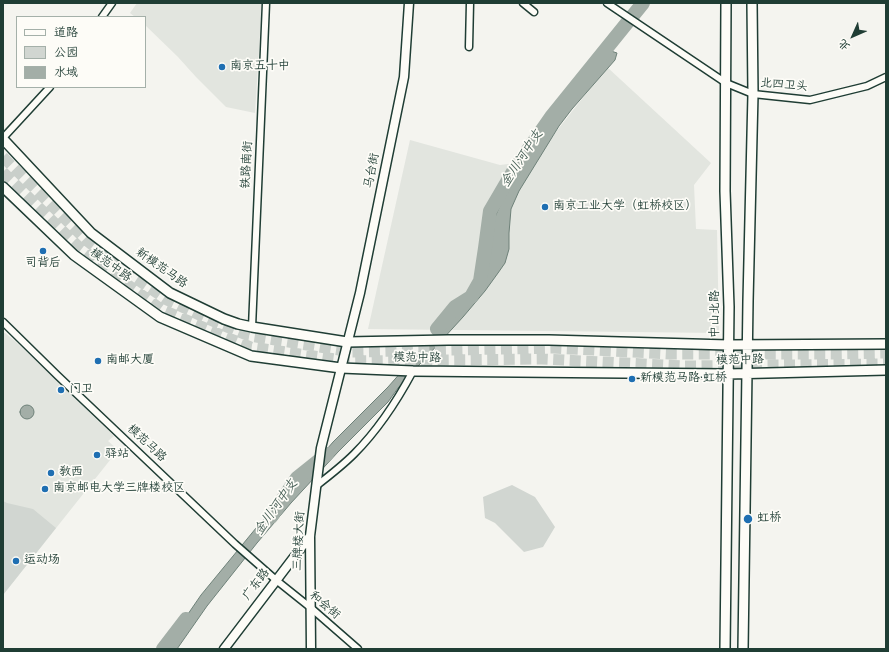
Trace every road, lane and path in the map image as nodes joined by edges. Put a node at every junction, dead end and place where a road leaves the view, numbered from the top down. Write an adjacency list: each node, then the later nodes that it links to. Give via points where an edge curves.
1 (112, 3): 10 (street)
2 (266, 3): 19 (street, 铁路南街)
3 (409, 3): 20 (street, 马台街, via 404,77 360,293)
4 (470, 3): 11 (street)
5 (523, 3): 9 (street)
6 (607, 3): 13 (street, 北四卫头)
7 (726, 3): 13 (main road, 中山北路)
8 (752, 3): 15 (main road)
9 (534, 12)
10 (103, 16)
11 (470, 47)
12 (886, 76): 15 (street, 北四卫头, via 866,86 810,100)
13 (726, 83): 15 (street, 北四卫头); 22 (main road, 中山北路)
14 (49, 88): 16 (street)
15 (753, 94): 23 (main road)
16 (3, 138): 19 (main road, 新模范马路, via 91,233 170,293 224,319)
17 (3, 187): 24 (main road, 模范中路, via 74,255 160,317 250,356)
18 (3, 322): 31 (street, 模范马路)
19 (252, 327): 20 (main road, 新模范马路)
20 (347, 342): 22 (main road, 模范中路, via 549,340); 24 (street, 三牌楼大街)
21 (886, 344): 23 (main road, 模范中路)
22 (728, 345): 23 (main road, 模范中路); 28 (main road, 中山北路)
23 (747, 345): 27 (main road)
24 (341, 368): 26 (main road, 模范中路); 29 (street, 三牌楼大街, via 321,448)
25 (886, 370): 27 (main road, 模范中路)
26 (413, 371): 28 (main road, 模范中路); 29 (street, via 372,434 353,455)
27 (747, 373): 28 (main road, 模范中路); 37 (main road)
28 (728, 374): 36 (main road, 中山北路)
29 (316, 486): 30 (street, 三牌楼大街)
30 (310, 536): 31 (street, 广东路); 32 (street, 三牌楼大街)
31 (276, 580): 32 (street, 和会街); 33 (street, 广东路)
32 (311, 608): 34 (street, 三牌楼大街); 35 (street, 和会街)
33 (224, 649)
34 (311, 649)
35 (358, 649)
36 (725, 649)
37 (743, 649)

